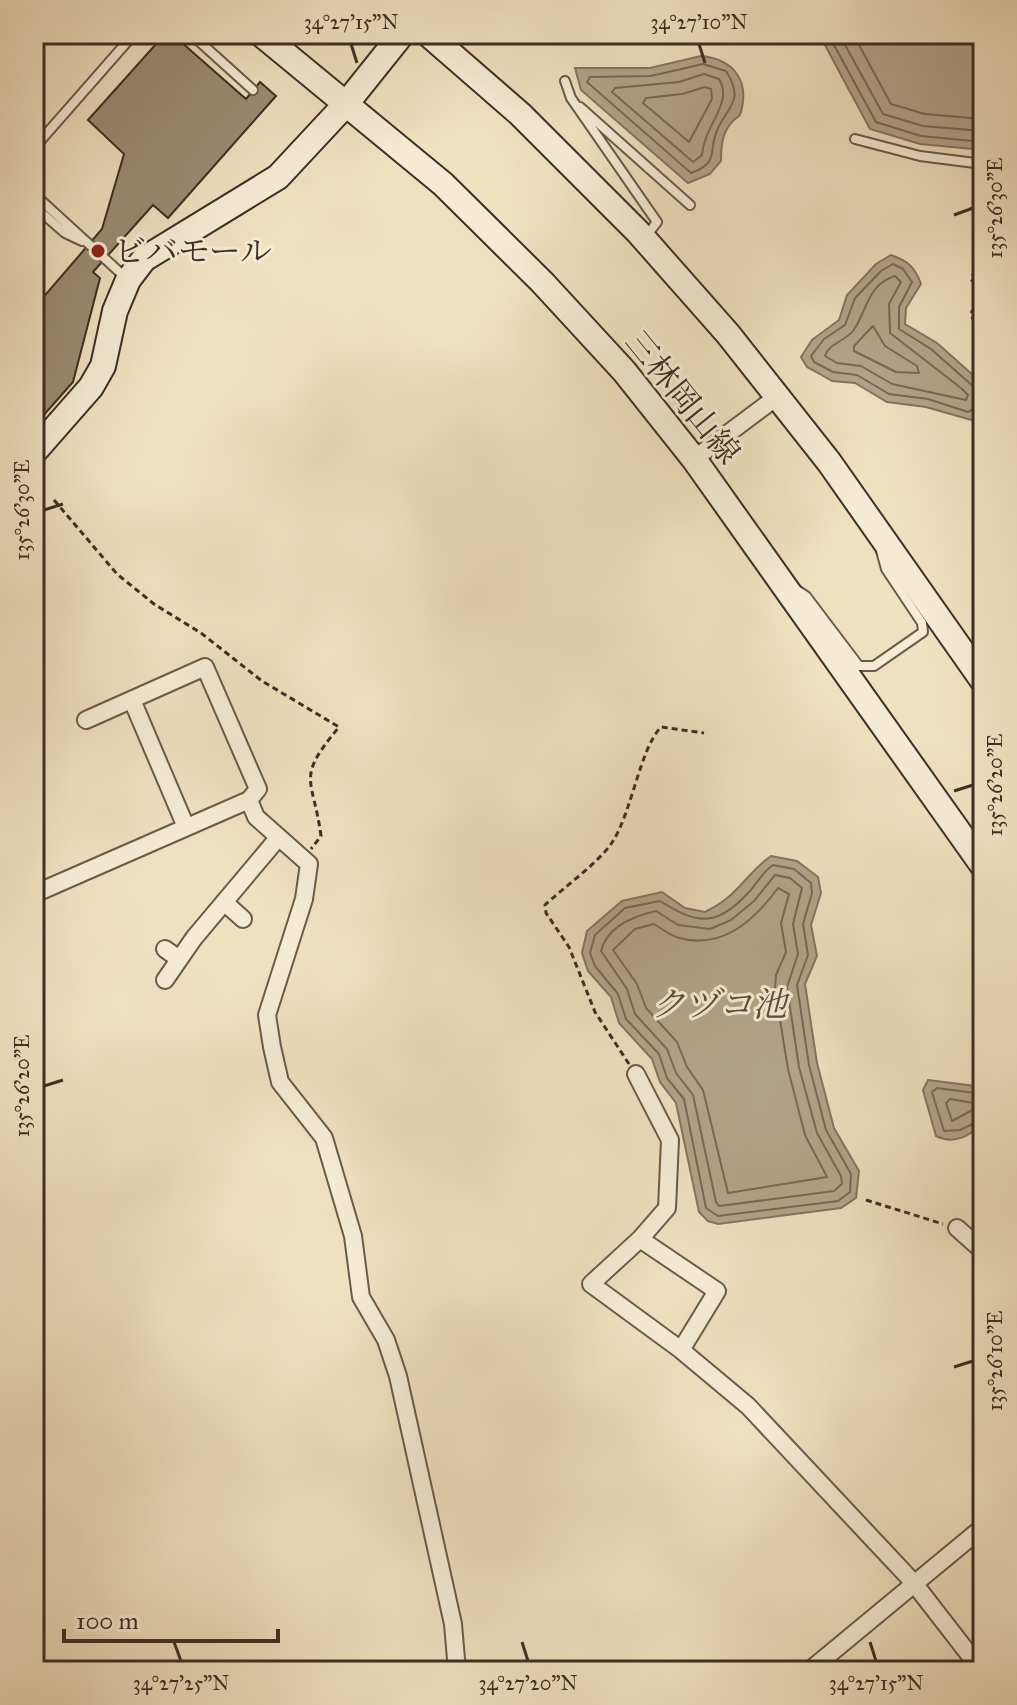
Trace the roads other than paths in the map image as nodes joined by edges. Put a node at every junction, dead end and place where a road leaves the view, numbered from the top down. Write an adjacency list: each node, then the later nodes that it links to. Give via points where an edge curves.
1 (134, 34): 11 (lane)
2 (191, 34): 7 (lane)
3 (261, 34): 9 (main road, 三林岡山線)
4 (402, 34): 9 (main road)
5 (428, 34): 16 (main road, via 520,114)
6 (565, 81): 8 (lane)
7 (253, 90)
8 (571, 98): 14 (lane); 16 (lane, via 657,222)
9 (346, 104): 18 (main road, via 278,177 144,259); 21 (main road, 三林岡山線, via 443,184 542,282 624,371)
10 (855, 139): 12 (lane, via 920,156)
11 (34, 148)
12 (983, 164)
13 (34, 194): 17 (lane)
14 (690, 205)
15 (34, 206): 17 (lane, via 65,233)
16 (643, 238): 19 (main road)
17 (86, 243): 18 (lane)
18 (128, 280): 20 (main road, via 103,366)
19 (778, 396): 21 (street); 22 (main road)
20 (34, 452)
21 (694, 459): 23 (main road, 三林岡山線)
22 (876, 527): 23 (lane, via 886,569 923,632 874,666 859,666 806,596); 24 (main road)
23 (780, 578): 30 (main road, 三林岡山線)
24 (983, 681)
25 (132, 700): 26 (street); 27 (street, via 205,667 258,789); 28 (street)
26 (86, 720)
27 (249, 800): 28 (street); 29 (street, via 256,817)
28 (186, 827): 31 (street)
29 (278, 838): 32 (street); 42 (street, via 309,864 304,899 267,1015 272,1047 280,1082 324,1138 353,1236 361,1297 386,1340 398,1376 453,1624)
30 (983, 866)
31 (34, 894)
32 (224, 902): 33 (street); 34 (street, via 172,954)
33 (243, 919)
34 (165, 980)
35 (636, 1074): 37 (street, via 670,1140 667,1208)
36 (957, 1228): 38 (street)
37 (640, 1239): 39 (street, via 717,1291); 39 (street, via 591,1284)
38 (983, 1251)
39 (681, 1350): 41 (street, via 748,1406)
40 (983, 1527): 41 (street)
41 (913, 1582): 43 (street); 44 (street)
42 (457, 1671)
43 (809, 1671)
44 (982, 1671)

